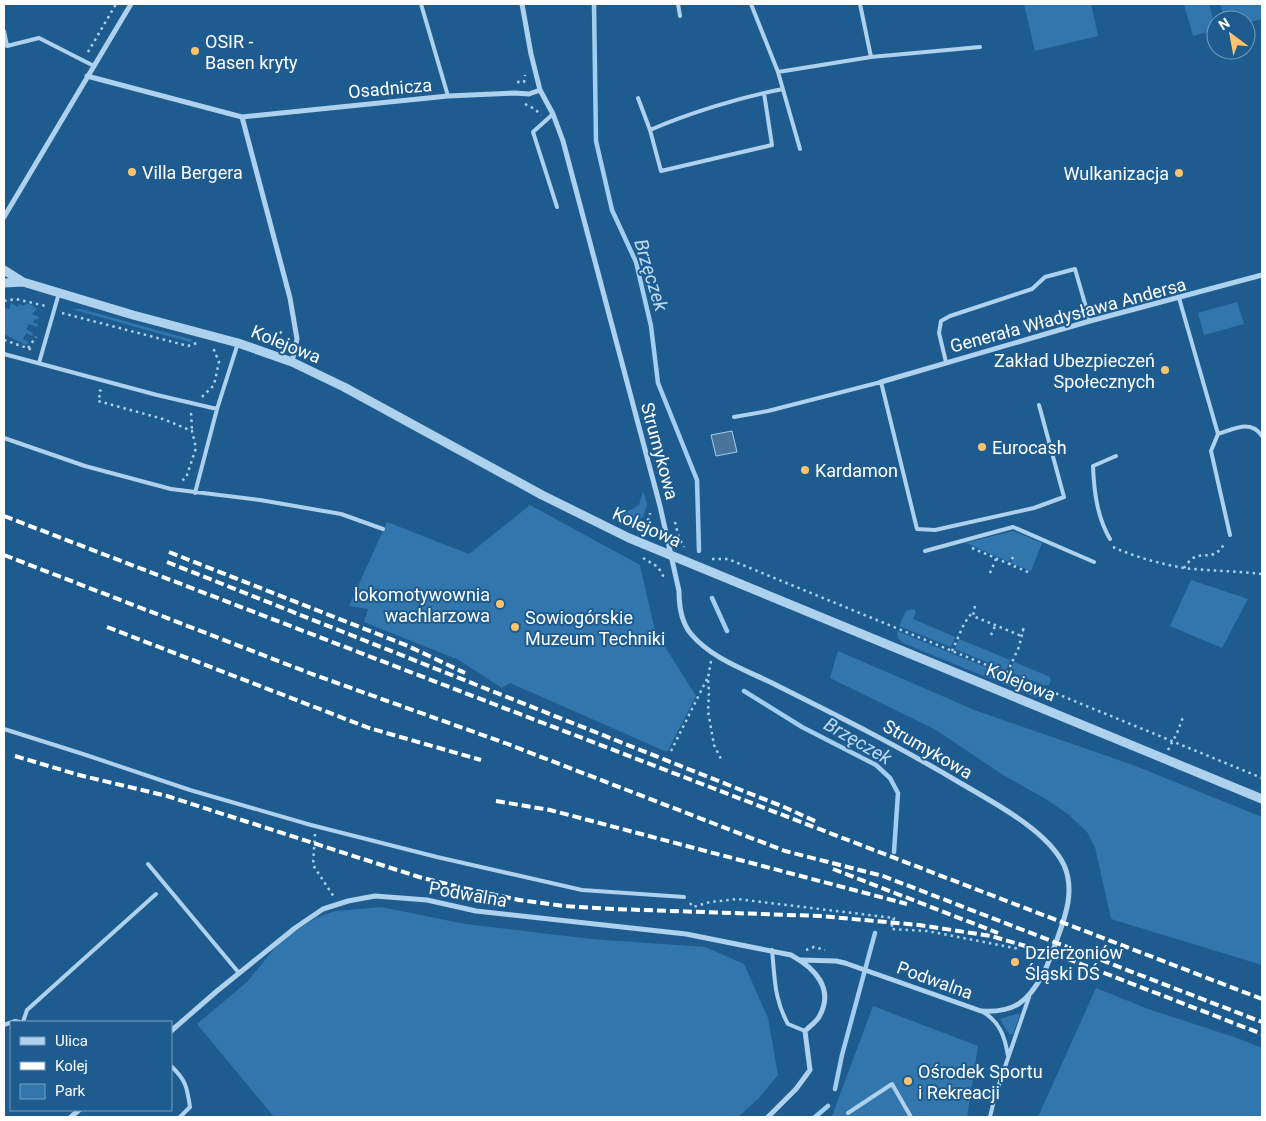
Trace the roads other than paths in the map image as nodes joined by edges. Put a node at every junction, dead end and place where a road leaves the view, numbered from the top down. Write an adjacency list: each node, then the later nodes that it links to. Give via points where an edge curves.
1 (131, 4): 11 (street)
2 (421, 4): 17 (lane)
3 (522, 4): 15 (street, Strumykowa)
4 (678, 4): 7 (lane)
5 (750, 4): 12 (lane)
6 (860, 4): 10 (lane)
7 (680, 16)
8 (4, 31): 11 (lane, via 7,46 39,38)
9 (980, 47): 10 (lane)
10 (871, 57): 12 (lane)
11 (94, 66): 13 (street)
12 (778, 72): 14 (lane)
13 (87, 76): 20 (street, Osadnicza); 24 (street)
14 (783, 89): 16 (lane); 22 (lane)
15 (540, 90): 17 (street, Osadnicza, via 529,94); 19 (street, Strumykowa)
16 (764, 93): 21 (lane, via 672,120); 21 (lane, via 772,145 661,171)
17 (448, 96): 20 (street, Osadnicza)
18 (638, 98): 21 (lane)
19 (552, 114): 23 (lane, via 533,132); 52 (street, Strumykowa, via 566,150)
20 (242, 116): 34 (street, via 290,298 297,340)
21 (650, 130)
22 (800, 149)
23 (557, 207)
24 (4, 217)
25 (4, 271): 27 (street, Kolejowa); 28 (street)
26 (1262, 275): 30 (street, Generała Władysława Andersa)
27 (23, 282): 28 (street, Kolejowa); 29 (street, Kolejowa)
28 (4, 283)
29 (60, 293): 32 (street, Kolejowa); 36 (lane)
30 (1179, 298): 31 (street, Generała Władysława Andersa); 43 (lane)
31 (1090, 321): 35 (street, Generała Władysława Andersa); 35 (lane, via 1075,269 1045,277 1032,289 941,321 939,333)
32 (238, 342): 34 (street, Kolejowa); 39 (lane)
33 (4, 354): 36 (lane)
34 (292, 362): 52 (street, Kolejowa, via 542,495)
35 (946, 362): 37 (street, Generała Władysława Andersa)
36 (39, 363): 39 (lane)
37 (881, 382): 38 (lane, via 917,530 935,530 1034,508 1064,496); 40 (lane)
38 (1039, 405)
39 (217, 409): 47 (lane)
40 (768, 410): 41 (lane); 42 (lane)
41 (734, 417)
42 (770, 418)
43 (1218, 434): 44 (lane, via 1248,426 1258,430); 49 (lane, via 1211,451)
44 (1262, 436)
45 (4, 438): 47 (lane, via 86,466)
46 (1116, 456): 50 (lane, via 1092,466 1095,496)
47 (195, 493): 48 (lane, via 341,514)
48 (383, 529)
49 (1230, 535)
50 (1110, 539)
51 (925, 551): 53 (lane, via 1013,527)
52 (672, 556): 55 (street, Kolejowa); 61 (street, Strumykowa, via 684,622 702,644 737,666 895,745 1031,827 1053,848 1064,865 1069,899 1067,915)
53 (1094, 562)
54 (4, 729): 58 (lane, via 190,790 437,857 582,890)
55 (1262, 799)
56 (148, 864): 62 (lane)
57 (156, 894): 65 (lane, via 26,1010)
58 (684, 897)
59 (772, 950): 60 (street, Podwalna); 62 (street, Podwalna, via 686,934 476,912 427,900 375,896 323,910 295,928); 67 (lane, via 776,997 781,1011 788,1024)
60 (800, 960): 64 (street, Podwalna, via 845,962); 67 (street, Podwalna, via 823,982 825,991 819,1018)
61 (1044, 972): 63 (street, Podwalna)
62 (239, 974): 66 (street, Podwalna)
63 (1029, 997): 64 (street, Podwalna, via 1014,1008); 68 (lane)
64 (981, 1011): 68 (lane, via 991,1017 1000,1029)
65 (22, 1021)
66 (172, 1030)
67 (805, 1030): 72 (street, via 810,1070)
68 (1008, 1057): 74 (lane)
69 (172, 1067): 71 (lane, via 187,1088 190,1107)
70 (848, 1113): 73 (lane, via 892,1084)
71 (180, 1117)
72 (768, 1117)
73 (911, 1117)
74 (990, 1117)

